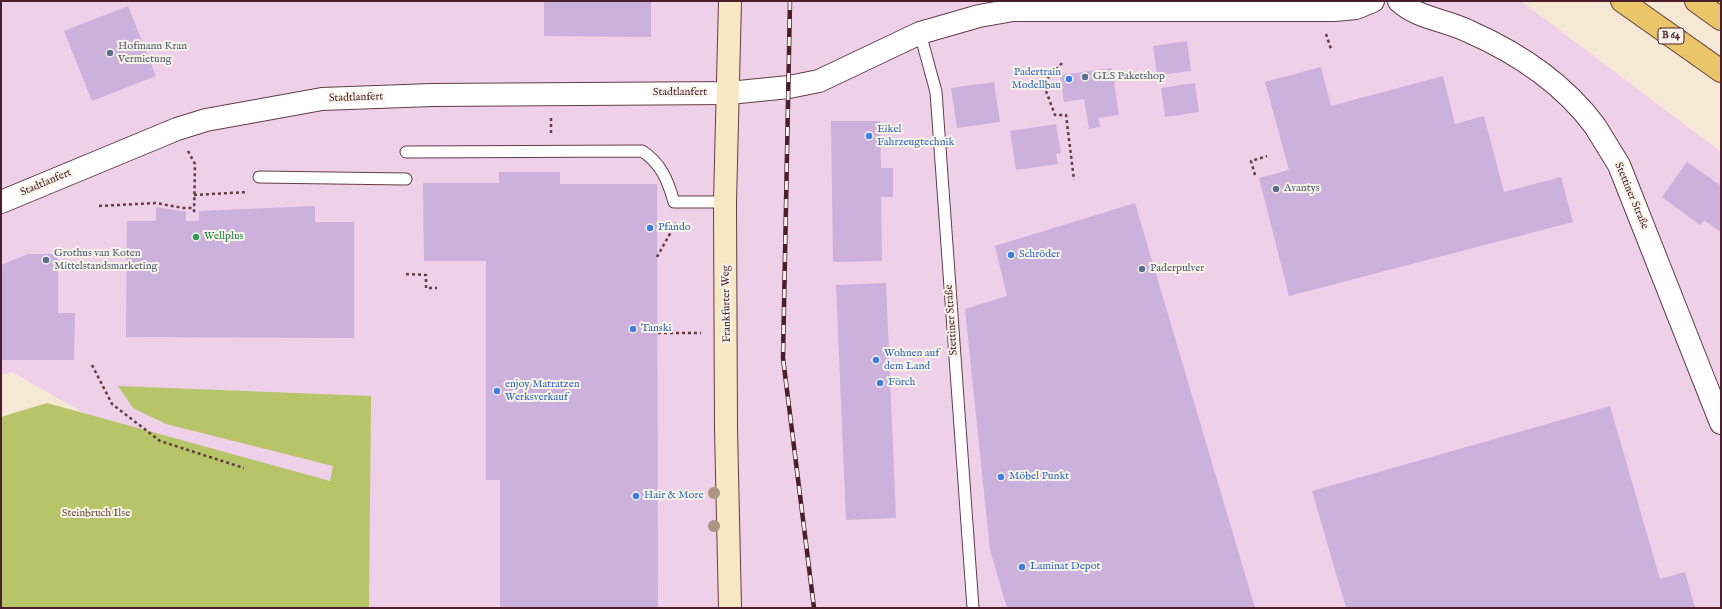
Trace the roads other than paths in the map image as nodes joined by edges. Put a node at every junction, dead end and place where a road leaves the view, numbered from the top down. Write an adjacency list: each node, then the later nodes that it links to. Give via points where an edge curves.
1 (730, 1): 9 (main road, Frankfurter Weg)
2 (1373, 1): 7 (street, via 1356,8 1334,10 1013,10 964,20)
3 (1398, 1): 15 (street, Stettiner Straße, via 1430,18 1467,30 1513,53 1559,87 1594,126 1619,165)
4 (1622, 1): 8 (highway, B 64)
5 (1696, 1): 6 (highway)
6 (1721, 19)
7 (920, 33): 9 (street, via 819,81); 17 (lane, Stettiner Straße, via 936,92)
8 (1721, 71)
9 (729, 93): 13 (street, Stadtlanfert, via 432,95 322,100 206,120 177,129); 14 (main road, Frankfurter Weg)
10 (406, 152): 14 (lane, via 642,151 652,158 667,178 674,202)
11 (259, 177): 12 (lane)
12 (406, 179)
13 (1, 202)
14 (725, 202): 16 (main road, Frankfurter Weg)
15 (1721, 423)
16 (730, 608)
17 (973, 608)

